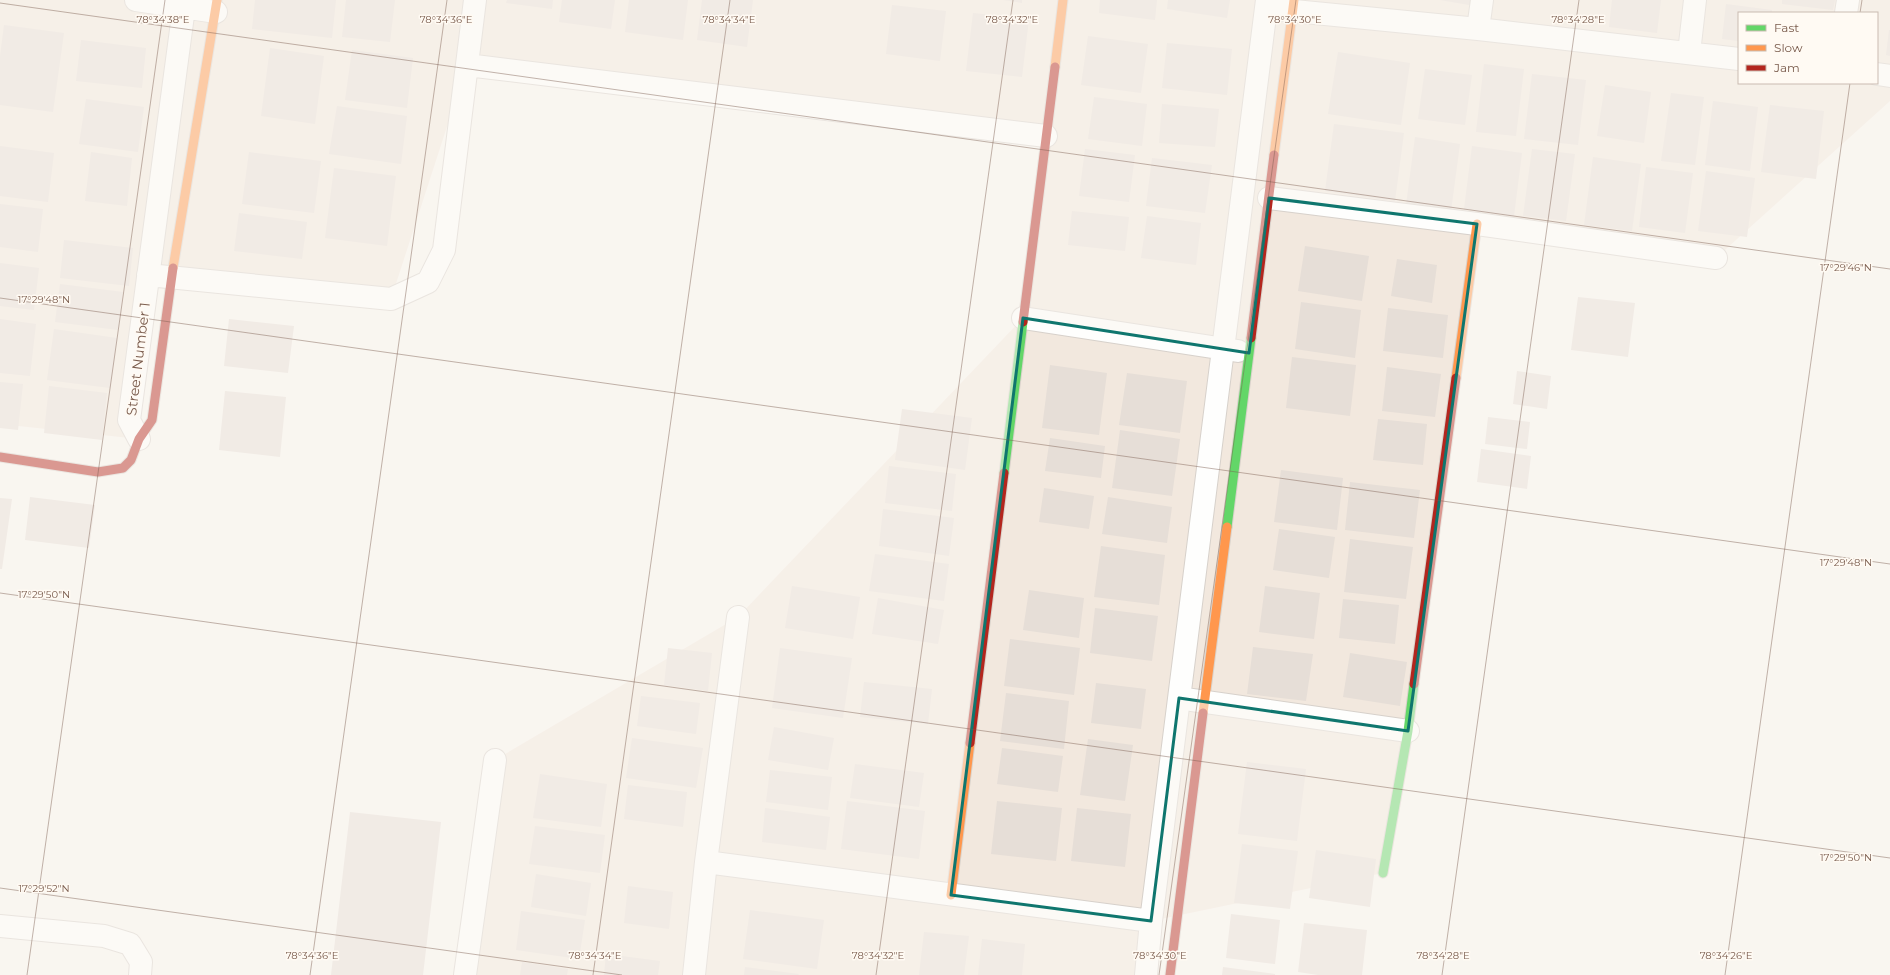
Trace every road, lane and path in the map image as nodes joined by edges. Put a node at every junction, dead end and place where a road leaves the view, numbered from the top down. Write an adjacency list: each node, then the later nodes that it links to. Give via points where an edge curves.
1 (136, 0): 7 (street)
2 (475, 0): 15 (street)
3 (1063, 0): 18 (street)
4 (1482, 0): 12 (street)
5 (1695, 0): 13 (street)
6 (1848, 0): 11 (street)
7 (185, 4): 9 (street); 22 (street, Street Number 1)
8 (1267, 4): 10 (street); 25 (street)
9 (217, 6): 23 (street, Street Number 1)
10 (1293, 6): 12 (street); 19 (street)
11 (1846, 12)
12 (1478, 29): 13 (street)
13 (1689, 53): 14 (street)
14 (1738, 59)
15 (467, 65): 18 (street); 23 (street, via 444,250 428,282 391,299)
16 (1878, 74): 17 (street)
17 (1890, 76)
18 (1046, 136): 24 (street)
19 (1269, 198): 20 (street); 26 (street)
20 (1477, 224): 21 (street); 32 (street)
21 (1716, 258)
22 (148, 275): 23 (street); 27 (street, Street Number 1, via 129,420)
23 (171, 278): 27 (street, Street Number 1, via 152,420)
24 (1023, 318): 25 (street); 36 (street)
25 (1224, 349): 26 (street); 30 (street)
26 (1249, 353): 31 (street)
27 (139, 439): 28 (street, via 131,460 123,468 98,472)
28 (0, 457)
29 (738, 617): 34 (street)
30 (1179, 698): 31 (street); 37 (street)
31 (1205, 702): 32 (street); 43 (street)
32 (1408, 731): 35 (street)
33 (495, 760): 40 (street)
34 (706, 862): 36 (street); 41 (street)
35 (1383, 872)
36 (951, 895): 37 (street)
37 (1151, 921): 42 (street)
38 (0, 926): 39 (street, via 104,936 130,944 141,962)
39 (140, 975)
40 (465, 975)
41 (694, 975)
42 (1146, 975)
43 (1170, 975)

